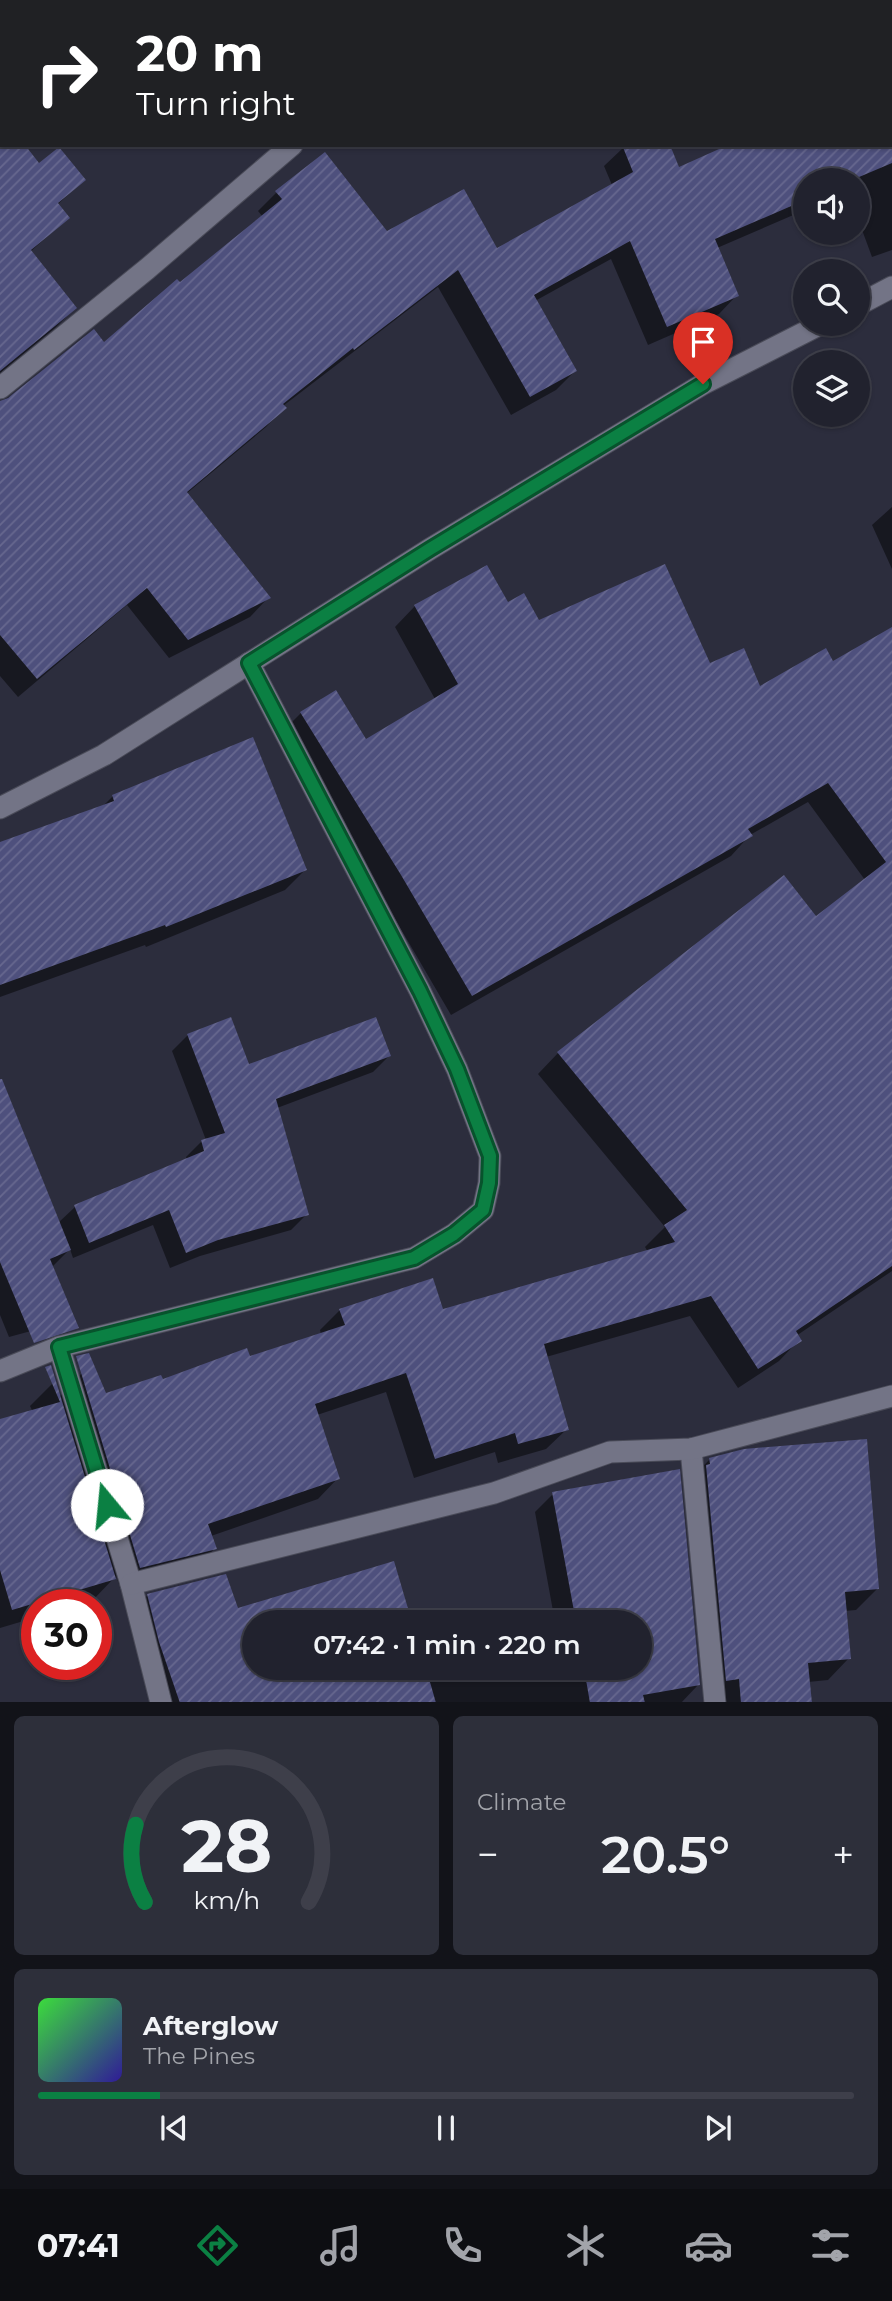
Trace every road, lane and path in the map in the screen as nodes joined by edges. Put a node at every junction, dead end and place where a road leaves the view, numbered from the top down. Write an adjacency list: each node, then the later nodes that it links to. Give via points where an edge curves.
1 (290, 147): 5 (street)
2 (892, 287): 3 (street)
3 (870, 299)
4 (798, 336): 6 (street, via 691,391)
5 (0, 388)
6 (249, 663): 7 (street, via 104,755); 8 (street, via 457,1069 490,1156 483,1210 414,1258)
7 (4, 800)
8 (59, 1347): 9 (street); 12 (street)
9 (0, 1371)
10 (892, 1396): 11 (street)
11 (691, 1449): 12 (street, via 610,1452 494,1493); 14 (street)
12 (131, 1584): 13 (street)
13 (161, 1702)
14 (715, 1702)

